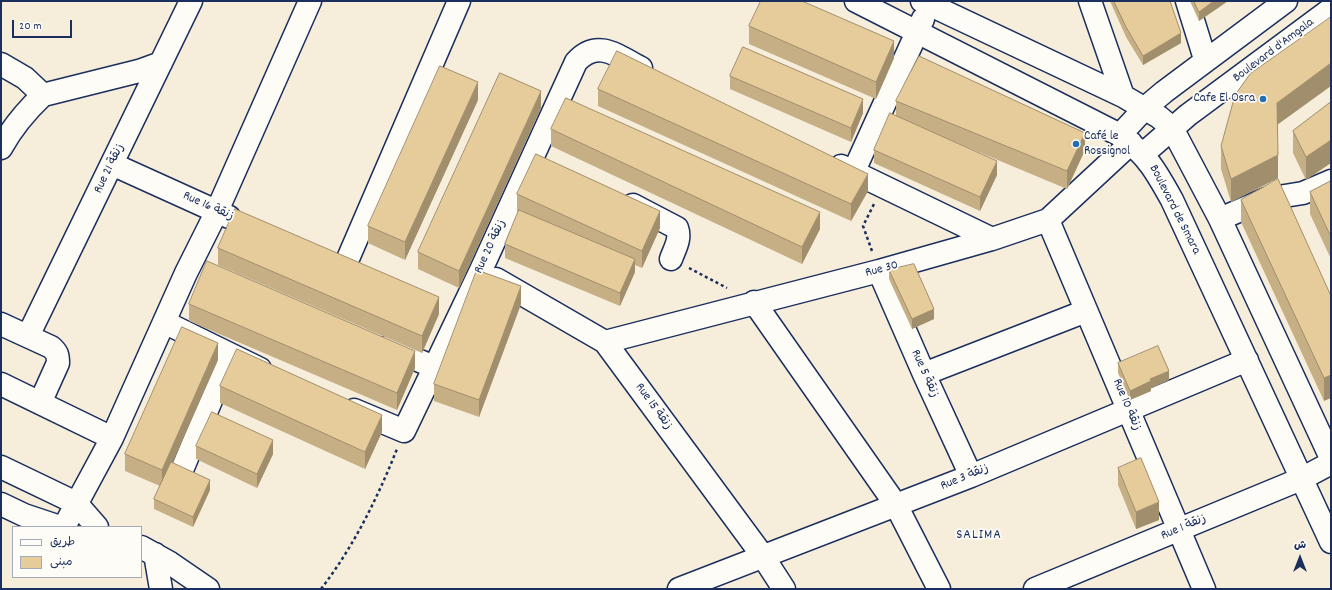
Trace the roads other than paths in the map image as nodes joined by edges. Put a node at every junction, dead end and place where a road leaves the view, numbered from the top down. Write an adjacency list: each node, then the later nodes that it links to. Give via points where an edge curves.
1 (310, 1): 26 (street)
2 (459, 1): 36 (street, via 335,264)
3 (856, 1): 10 (street, Boulevard de Smara)
4 (1090, 1): 16 (street)
5 (1187, 1): 11 (street)
6 (1286, 1): 11 (street)
7 (187, 2): 12 (street, Rue 21 زنقة)
8 (925, 3): 10 (street); 16 (street)
9 (1331, 8): 18 (street, Boulevard d'Amgala)
10 (918, 32): 19 (street, Boulevard de Smara); 23 (street)
11 (1205, 59): 17 (street)
12 (161, 63): 15 (street); 22 (street, Rue 21 زنقة)
13 (1, 64): 15 (street, via 24,78)
14 (661, 78): 33 (street, Rue 20 زنقة, via 604,50 590,50 583,54 576,62 540,161)
15 (43, 95): 20 (street, via 28,108)
16 (1123, 96): 17 (street)
17 (1145, 108): 18 (street); 19 (street)
18 (1172, 128): 19 (street, Boulevard d'Amgala); 27 (street)
19 (1131, 144): 28 (street, Rue 30); 45 (street, Boulevard de Smara, via 1156,171 1172,200)
20 (1, 148)
21 (825, 159): 23 (street)
22 (112, 164): 26 (street, Rue 16 زنقة); 41 (street, Rue 21 زنقة)
23 (853, 173): 30 (street)
24 (1331, 181): 27 (street, via 1303,193 1266,199)
25 (617, 198): 31 (street, via 677,228 678,241)
26 (217, 210): 29 (street, Rue 16 زنقة); 32 (street)
27 (1220, 219): 54 (street)
28 (1048, 220): 30 (street, Rue 30); 38 (street, Rue 10 زنقة)
29 (250, 227)
30 (992, 239): 34 (street, Rue 30)
31 (670, 259)
32 (192, 262): 35 (street); 39 (street)
33 (481, 270): 43 (street, Rue 15 زنقة); 46 (street, Rue 20 زنقة, via 450,314)
34 (879, 271): 37 (street, Rue 30); 47 (street, Rue 5 زنقة)
35 (213, 272)
36 (365, 277)
37 (754, 302): 43 (street, Rue 30); 62 (street)
38 (1086, 311): 47 (street); 52 (street, Rue 10 زنقة)
39 (164, 322): 44 (street); 53 (street)
40 (1, 324): 41 (street)
41 (28, 336): 51 (street, via 52,347 58,356 58,363)
42 (371, 340): 46 (street)
43 (605, 342): 69 (street, Rue 15 زنقة)
44 (230, 355): 48 (street); 57 (street)
45 (1247, 360): 52 (street, Rue 3 زنقة); 59 (street, Boulevard de Smara)
46 (434, 367): 50 (street, Rue 20 زنقة, via 404,431)
47 (924, 374): 58 (street, Rue 5 زنقة)
48 (278, 377)
49 (1, 384): 51 (street)
50 (333, 401)
51 (40, 403): 53 (street)
52 (1128, 409): 58 (street, Rue 3 زنقة); 66 (street, Rue 10 زنقة)
53 (112, 438): 60 (street)
54 (1331, 458)
55 (1331, 463): 59 (street, Rue 1 زنقة)
56 (1, 467): 60 (street)
57 (182, 470)
58 (971, 476): 62 (street, Rue 3 زنقة)
59 (1301, 479): 66 (street, Rue 1 زنقة); 67 (street, Boulevard de Smara)
60 (76, 503): 64 (street); 65 (street)
61 (1, 504): 63 (street)
62 (896, 505): 69 (street, Rue 3 زنقة); 75 (street)
63 (57, 526)
64 (64, 526)
65 (96, 526)
66 (1179, 530): 70 (street, Rue 1 زنقة); 77 (street, Rue 10 زنقة)
67 (1331, 542)
68 (148, 550): 71 (street); 72 (street)
69 (762, 555): 73 (street, Rue 3 زنقة); 74 (street, Rue 15 زنقة)
70 (1072, 582): 76 (street, Rue 1 زنقة)
71 (161, 589)
72 (208, 589)
73 (679, 589)
74 (784, 589)
75 (940, 589)
76 (1035, 589)
77 (1204, 589)

